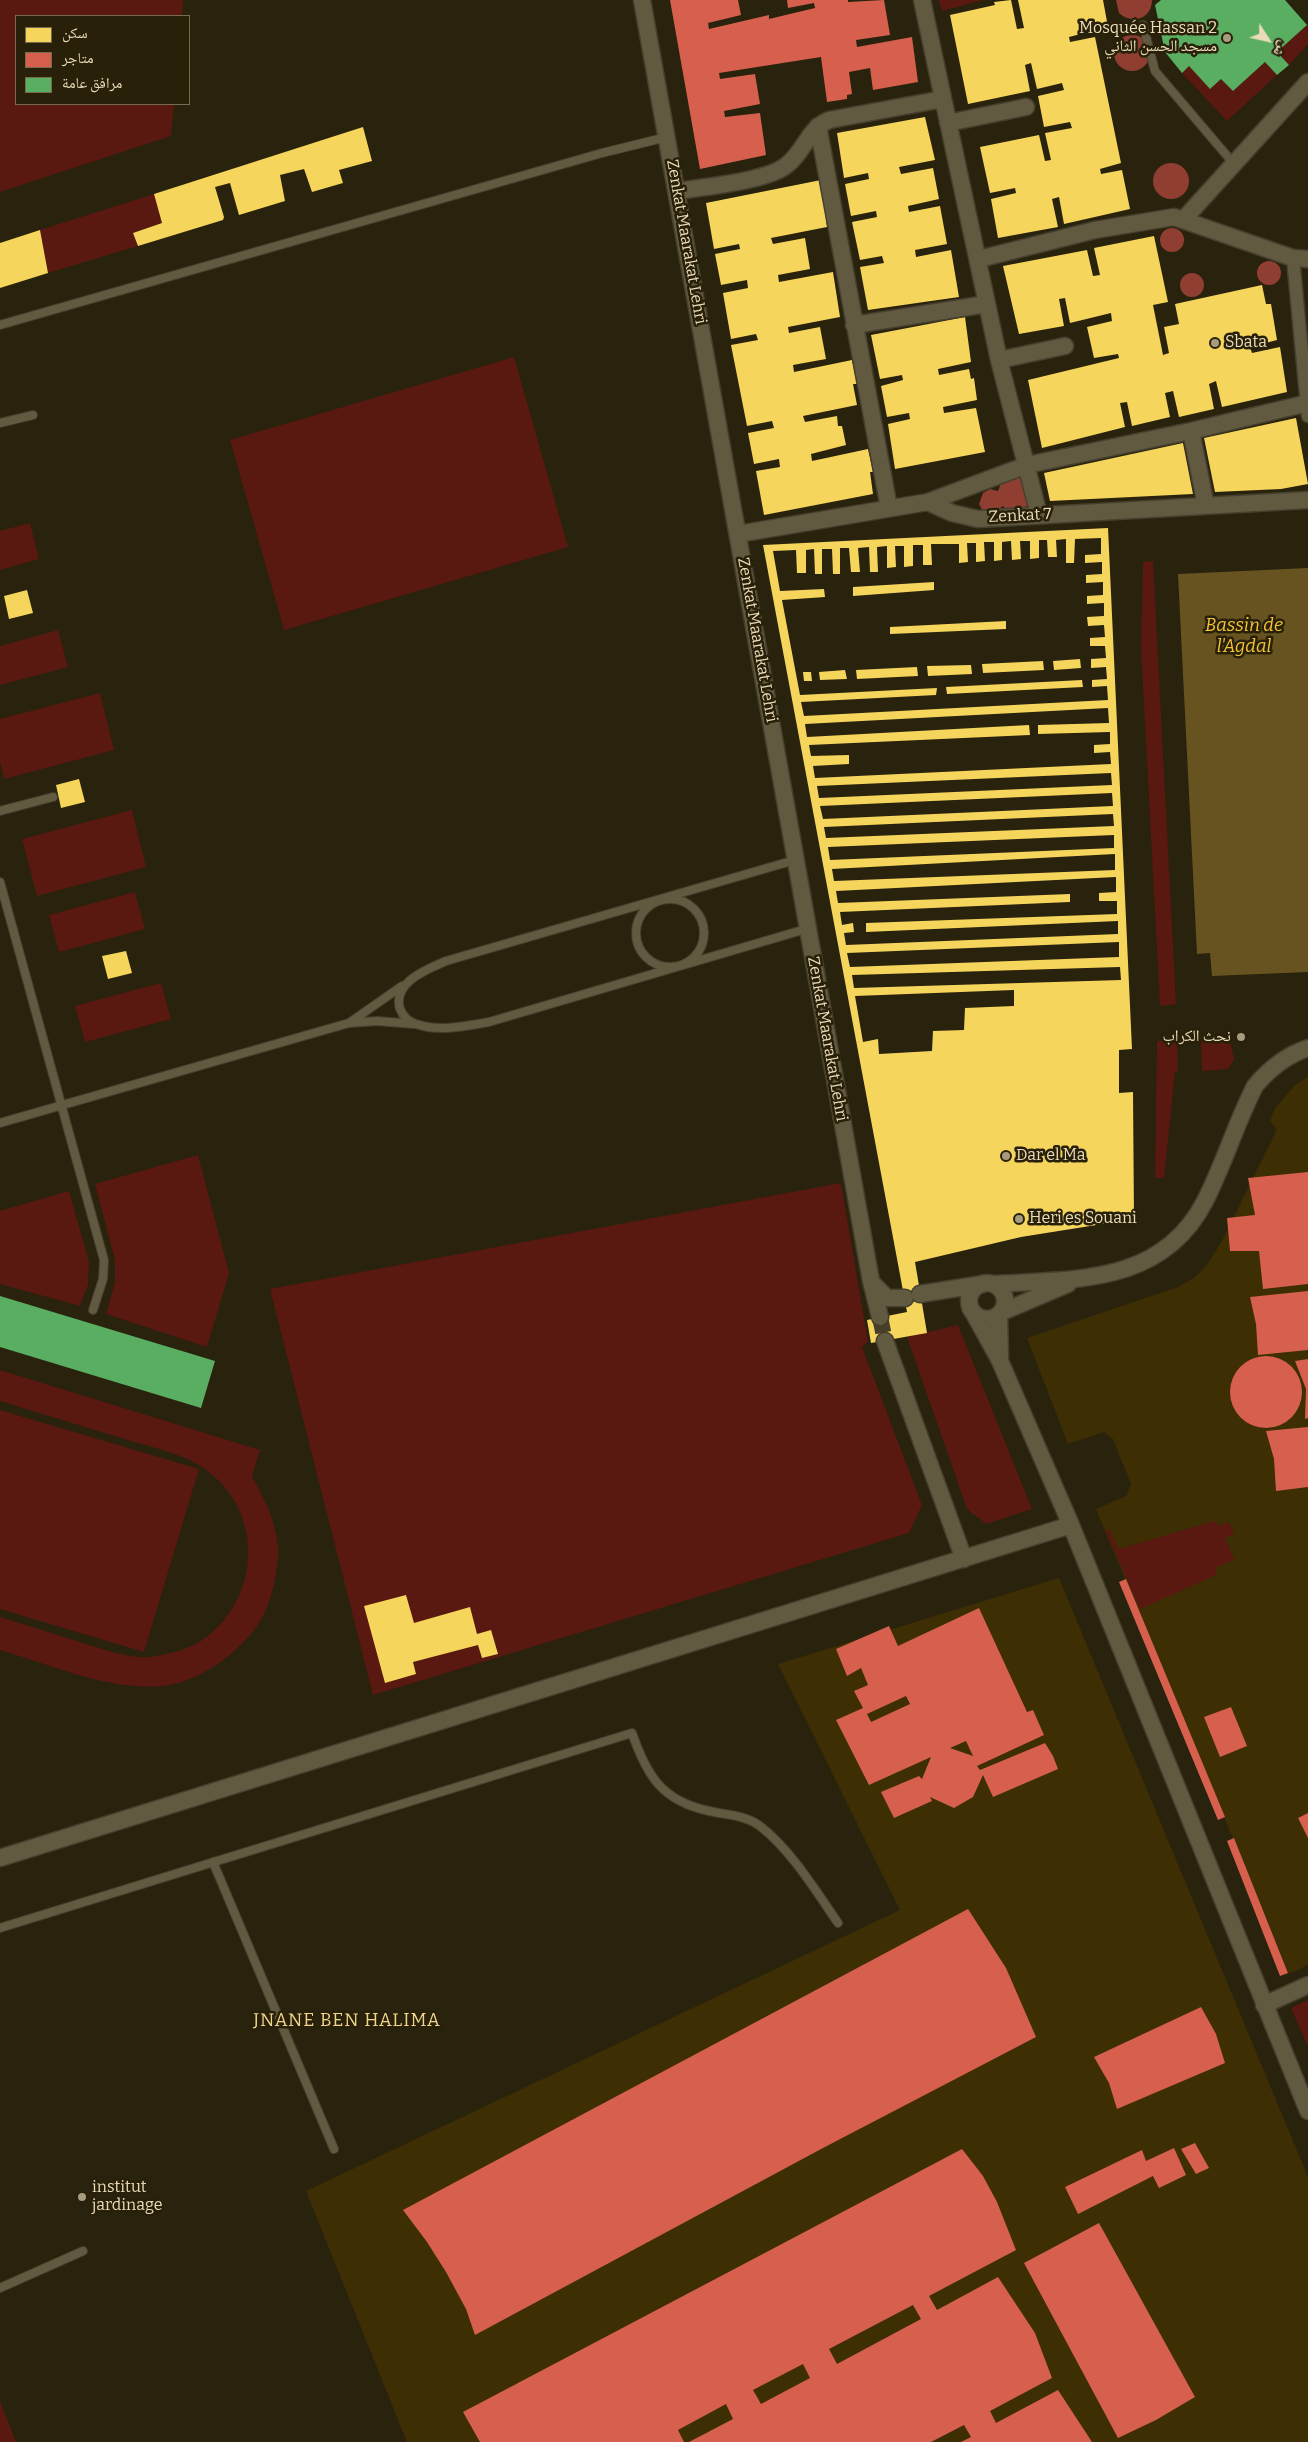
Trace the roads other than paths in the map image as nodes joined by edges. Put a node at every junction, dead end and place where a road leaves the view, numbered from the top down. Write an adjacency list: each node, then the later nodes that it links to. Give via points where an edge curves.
1 (642, 0): 9 (street, Zenkat Maarakat Lehri)
2 (922, 0): 5 (street)
3 (1143, 25): 10 (lane, via 1155,71)
4 (1307, 84): 10 (street)
5 (943, 99): 7 (street); 8 (street, via 841,117)
6 (1026, 107): 7 (street)
7 (948, 124): 13 (street)
8 (818, 126): 11 (street, via 782,169); 16 (street)
9 (667, 137): 11 (street, Zenkat Maarakat Lehri); 17 (lane)
10 (1234, 164): 12 (street)
11 (677, 192): 30 (street, Zenkat Maarakat Lehri)
12 (1184, 219): 13 (street, via 1162,217 1095,230); 14 (street)
13 (979, 259): 15 (street)
14 (1301, 259): 20 (street)
15 (987, 304): 16 (street); 19 (street)
16 (854, 324): 28 (street)
17 (0, 326)
18 (1065, 346): 19 (street)
19 (999, 360): 24 (street)
20 (1307, 408): 23 (street)
21 (33, 414): 22 (lane)
22 (0, 423)
23 (1191, 431): 24 (street); 27 (street)
24 (1026, 464): 26 (street); 29 (street)
25 (1308, 500): 27 (street, Zenkat 7)
26 (928, 502): 28 (street); 29 (street, Zenkat 7, via 952,513 978,518)
27 (1206, 506): 29 (street, Zenkat 7)
28 (888, 508): 30 (street)
29 (1039, 515)
30 (738, 534): 33 (street, Zenkat Maarakat Lehri)
31 (53, 797): 32 (lane)
32 (0, 811)
33 (795, 860): 35 (lane); 36 (street, Zenkat Maarakat Lehri)
34 (0, 882): 42 (lane)
35 (660, 899): 37 (lane, via 649,905 636,924 638,948 656,964); 37 (lane, via 671,898 691,905 703,923 705,934 697,954); 38 (lane, via 446,961)
36 (806, 929): 37 (lane); 45 (street, Zenkat Maarakat Lehri)
37 (679, 966): 40 (lane, via 489,1022 449,1027)
38 (410, 980): 39 (lane); 40 (lane, via 400,993 399,1001 404,1016)
39 (349, 1023): 40 (lane, via 376,1021); 42 (lane)
40 (418, 1025)
41 (1308, 1048): 44 (street, via 1282,1060 1255,1086 1205,1201 1180,1238 1149,1260 1130,1268)
42 (61, 1106): 43 (lane); 47 (lane, via 104,1260 103,1279)
43 (0, 1123)
44 (1081, 1279): 46 (street); 49 (street)
45 (871, 1281): 46 (street, via 887,1298); 50 (street, Zenkat Maarakat Lehri)
46 (988, 1284): 48 (street, via 973,1290 970,1307); 49 (street, via 1005,1296)
47 (93, 1310)
48 (973, 1312): 49 (street, via 988,1319); 52 (street)
49 (1000, 1313): 52 (street)
50 (880, 1318)
51 (885, 1341): 54 (street)
52 (1000, 1361): 53 (street)
53 (1071, 1525): 54 (street); 60 (street)
54 (964, 1559): 55 (street)
55 (0, 1858)
56 (213, 1862): 57 (lane, via 632,1733 642,1763 659,1788 684,1804 737,1815 759,1825 798,1867); 58 (lane); 62 (lane)
57 (838, 1923)
58 (0, 1928)
59 (1308, 1985): 60 (street)
60 (1264, 2005): 61 (street)
61 (1308, 2111)
62 (334, 2149)
63 (83, 2251): 64 (lane)
64 (0, 2288)

